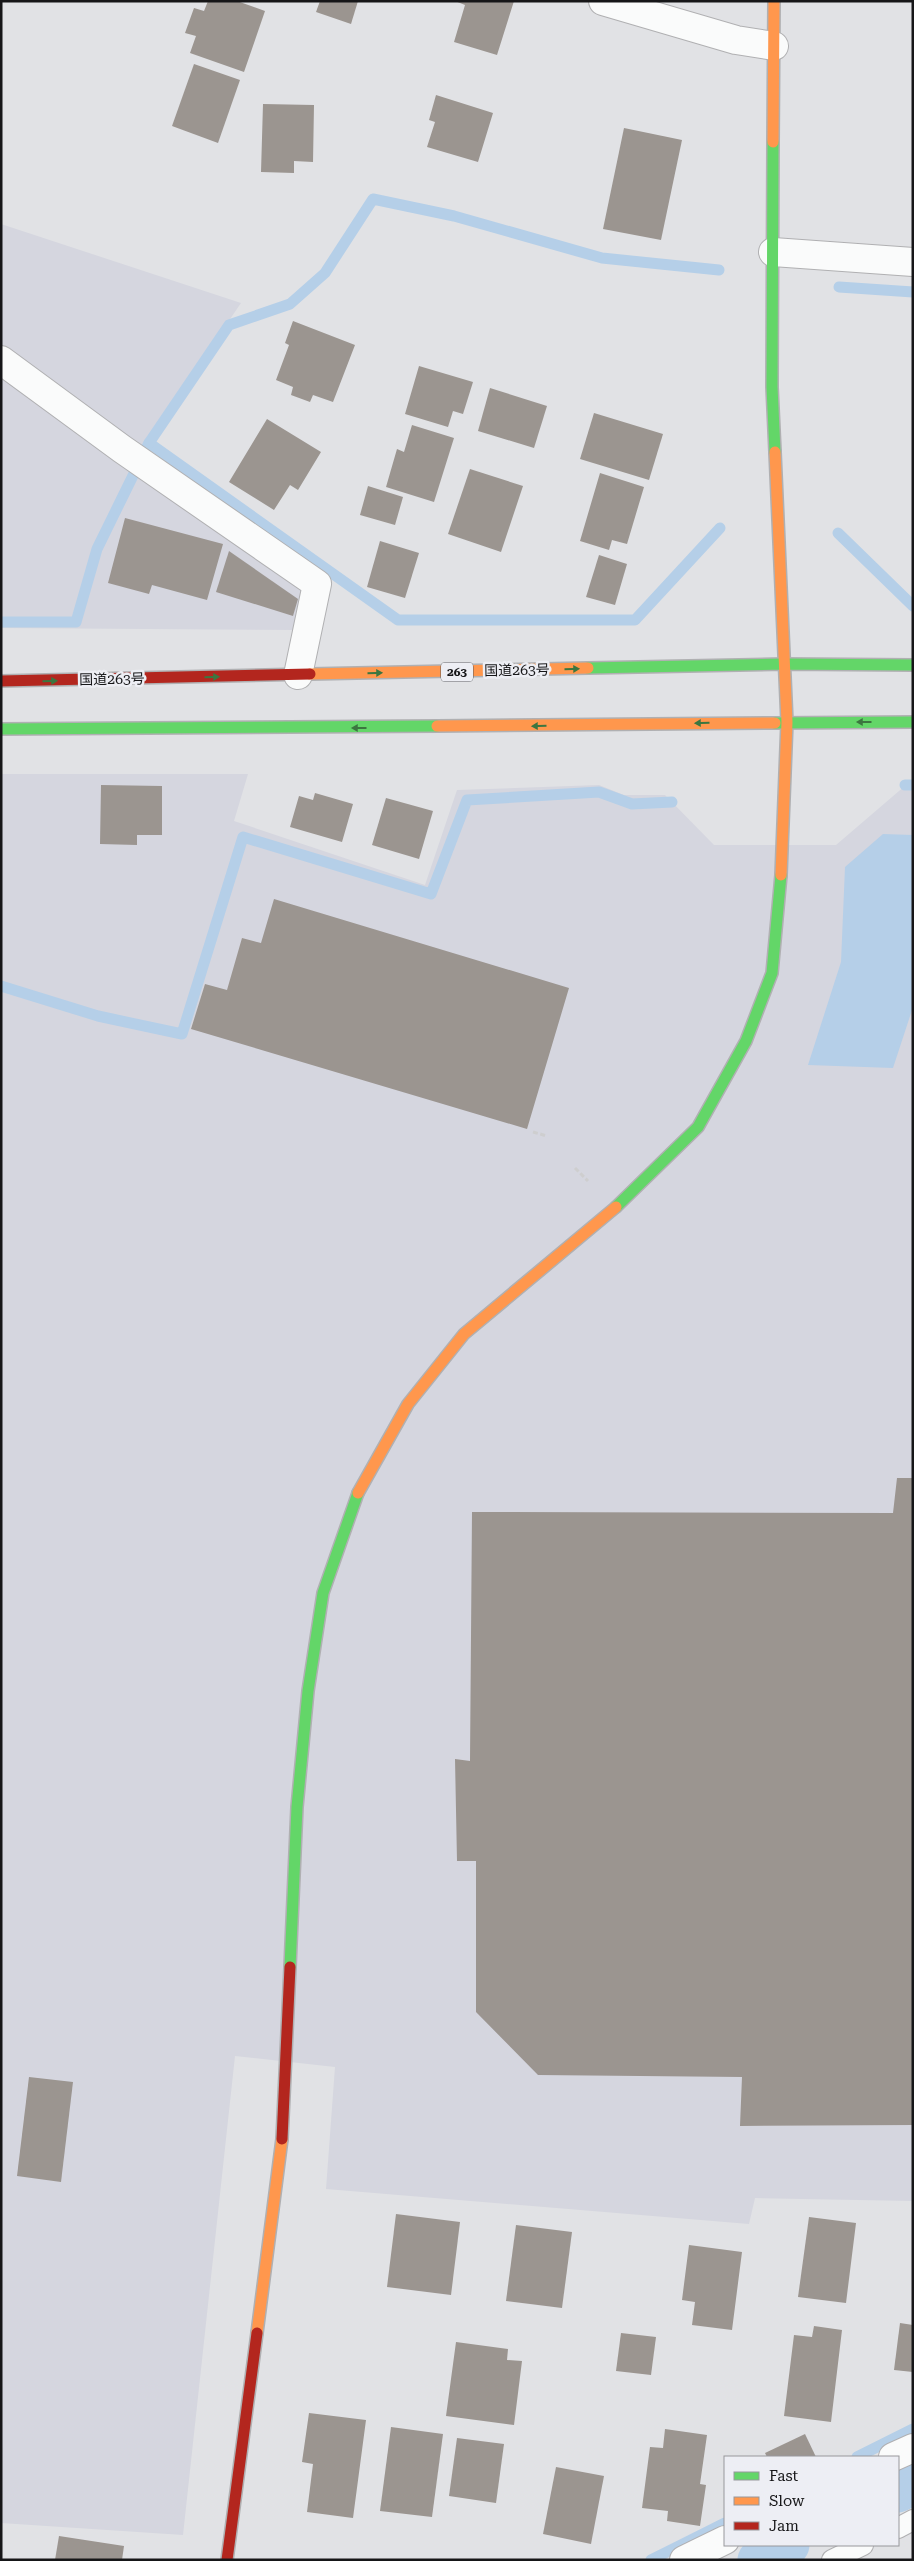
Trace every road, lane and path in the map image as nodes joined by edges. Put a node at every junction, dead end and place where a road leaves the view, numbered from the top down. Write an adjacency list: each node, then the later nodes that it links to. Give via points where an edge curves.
1 (603, 1): 3 (street, via 736,40)
2 (774, 1): 3 (main road)
3 (774, 46): 4 (main road)
4 (773, 252): 5 (street); 7 (main road, via 772,387)
5 (913, 262)
6 (1, 360): 9 (street, via 316,584)
7 (783, 664): 8 (main road, 国道263号 / 263); 9 (main road, 国道263号 / 263, one-way to 7); 11 (main road)
8 (913, 665)
9 (298, 675): 10 (main road, 国道263号 / 263, one-way to 9)
10 (1, 681)
11 (787, 722): 12 (main road, one-way to 11); 13 (main road, one-way to 13); 24 (main road, via 782,861 772,973 746,1040 698,1127 620,1204 464,1334 408,1404 353,1502 323,1593 308,1691 297,1806 282,2148)
12 (913, 722)
13 (1, 729)
14 (533, 1132): 15 (path)
15 (547, 1136)
16 (575, 1168): 17 (path)
17 (588, 1182)
18 (913, 2448): 19 (street)
19 (895, 2456)
20 (913, 2520): 21 (lane)
21 (899, 2527)
22 (724, 2540): 25 (street)
23 (861, 2546): 26 (lane)
24 (227, 2560)
25 (684, 2560)
26 (832, 2560)

